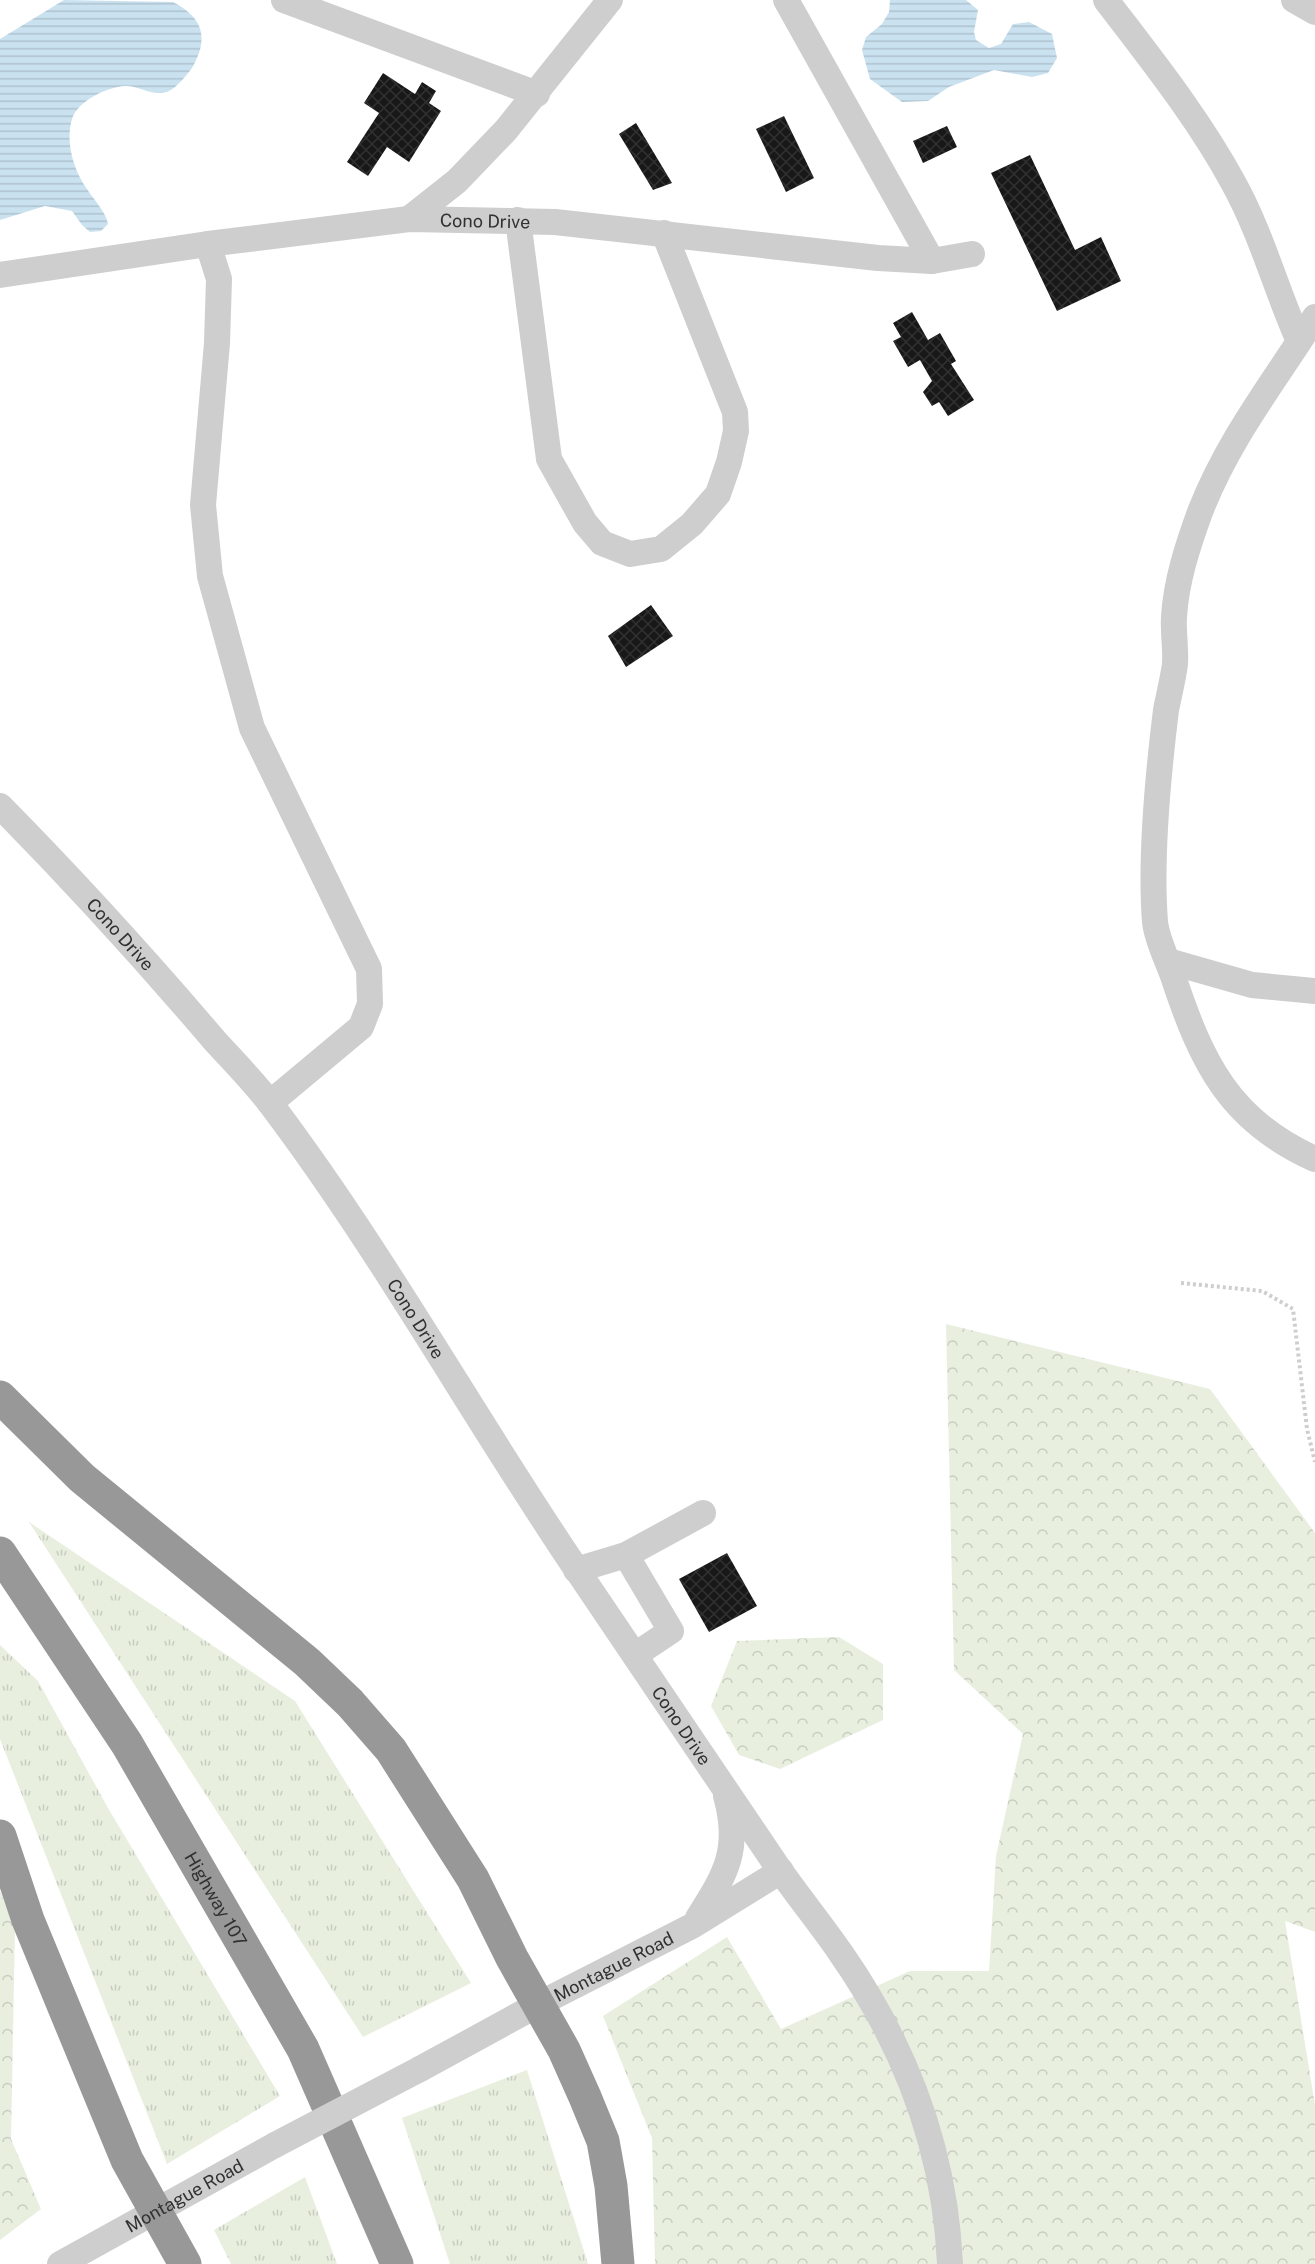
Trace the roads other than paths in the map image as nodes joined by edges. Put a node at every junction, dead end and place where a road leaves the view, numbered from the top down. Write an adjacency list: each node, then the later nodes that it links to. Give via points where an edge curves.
1 (284, 0): 7 (street)
2 (610, 0): 7 (street)
3 (786, 0): 13 (street)
4 (1106, 0): 16 (street, via 1169,84 1234,184 1269,259)
5 (1294, 0): 6 (street)
6 (1315, 12)
7 (537, 94): 8 (street, via 457,181)
8 (409, 219): 9 (street, Cono Drive); 11 (street, Cono Drive)
9 (518, 220): 10 (street, Cono Drive); 10 (street, via 549,459 602,543 630,554 661,549 692,524 718,494 736,431 735,412)
10 (664, 233): 13 (street, Cono Drive)
11 (208, 244): 14 (street, Cono Drive); 20 (street, via 219,279 203,505 210,576 252,728 369,969 370,1004 361,1027)
12 (972, 254): 13 (street, Cono Drive)
13 (932, 261)
14 (0, 275)
15 (1315, 317): 16 (street)
16 (1299, 341): 18 (street, via 1223,461 1191,539 1178,590 1175,662 1156,821 1155,924)
17 (0, 807): 20 (street, Cono Drive, via 87,893)
18 (1168, 961): 19 (street, via 1252,986); 21 (street, via 1188,1022 1213,1072 1249,1119 1294,1150)
19 (1315, 991)
20 (270, 1103): 26 (street, Cono Drive, via 334,1191)
21 (1315, 1159)
22 (0, 1397): 32 (highway, via 82,1478 307,1662 350,1703 391,1750 473,1879)
23 (703, 1513): 25 (street)
24 (0, 1553): 36 (highway, Highway 107, via 127,1744 303,2049)
25 (626, 1556): 26 (street); 27 (street, via 671,1631)
26 (576, 1570): 27 (street, Cono Drive)
27 (635, 1655): 28 (street, Cono Drive)
28 (723, 1784): 30 (street, Cono Drive); 31 (street, via 732,1817 730,1858 722,1881)
29 (0, 1836): 33 (highway, via 28,1920 127,2160)
30 (781, 1871): 31 (street, Montague Road); 38 (street, via 876,2008 914,2086 940,2179)
31 (692, 1926): 32 (street, Montague Road)
32 (539, 2004): 33 (street, Montague Road, bridge); 37 (highway, via 564,2050 603,2141)
33 (157, 2212): 34 (street, Montague Road); 35 (highway)
34 (60, 2264)
35 (185, 2264)
36 (397, 2264)
37 (618, 2264)
38 (950, 2264)

